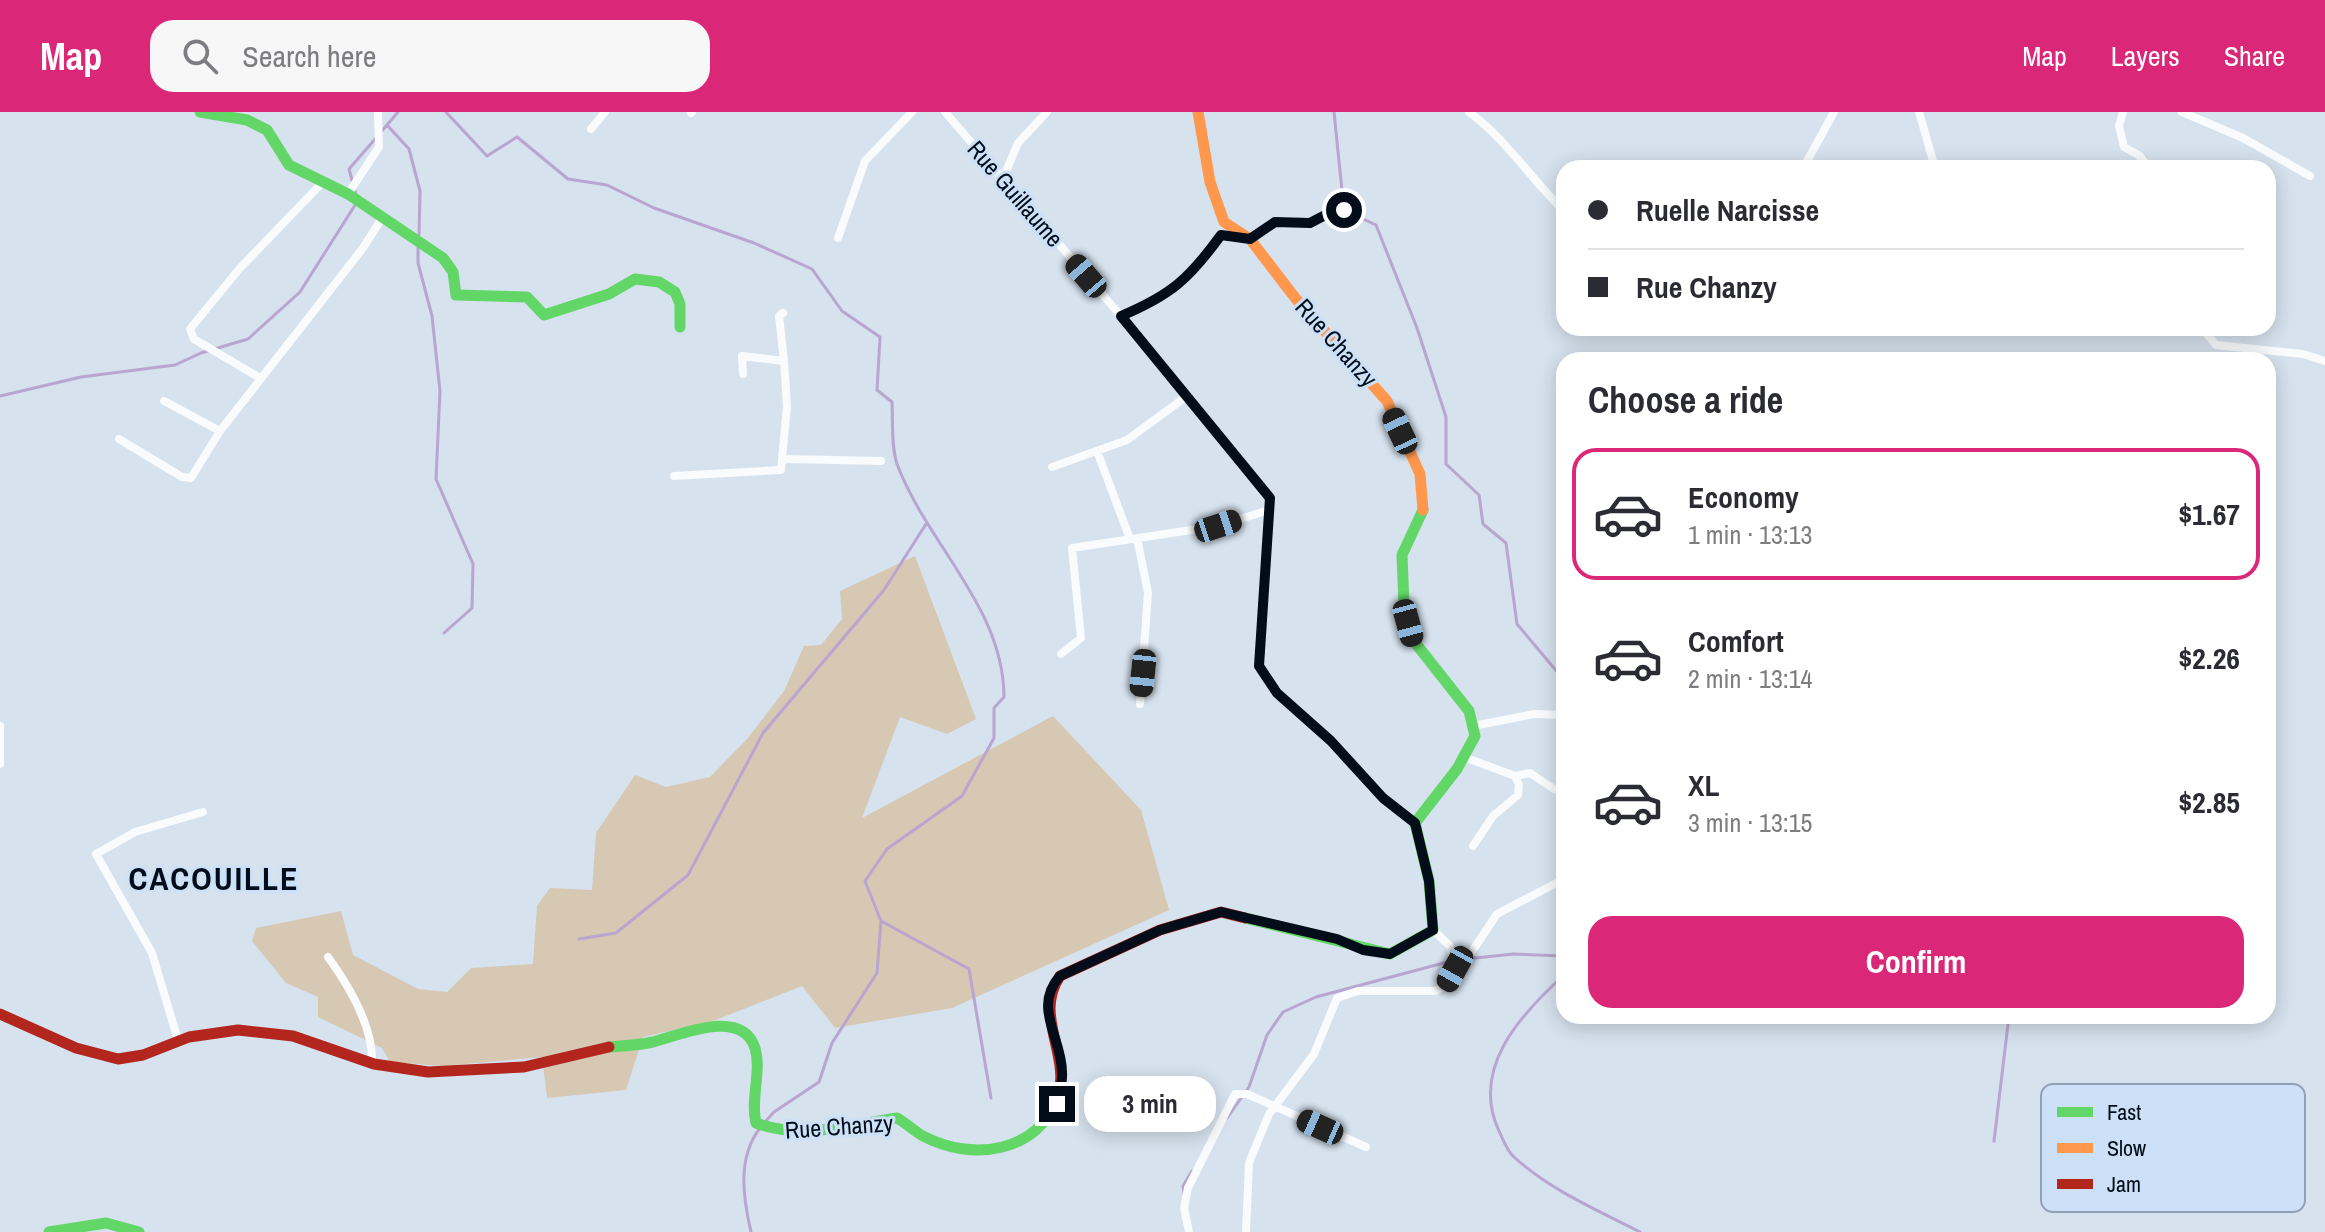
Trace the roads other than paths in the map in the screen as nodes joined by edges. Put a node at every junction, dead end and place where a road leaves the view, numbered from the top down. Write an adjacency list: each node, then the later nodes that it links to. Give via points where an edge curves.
1 (200, 112): 19 (street, via 247,120 267,130 289,165)
2 (378, 112): 20 (street, via 379,147)
3 (605, 112): 13 (street)
4 (912, 112): 24 (street, via 865,161)
5 (945, 112): 18 (street, Rue Guillaume)
6 (1047, 112): 18 (street, via 1018,143)
7 (1198, 112): 25 (street, Rue Chanzy, via 1210,182 1224,222)
8 (1469, 112): 21 (street, via 1498,134)
9 (1834, 112): 14 (street)
10 (1919, 112): 15 (street)
11 (2123, 112): 16 (street, via 2119,126 2124,147)
12 (2182, 112): 17 (street, via 2243,138)
13 (591, 129)
14 (1808, 160)
15 (1933, 160)
16 (2143, 160)
17 (2310, 176)
18 (1002, 181): 27 (street, Rue Guillaume)
19 (323, 182): 20 (street); 33 (street, via 190,329 194,339)
20 (348, 194): 23 (street)
21 (1556, 203)
22 (1344, 210): 25 (street, via 1310,223 1275,222)
23 (382, 218): 28 (street, via 443,258 453,272 456,295 504,301 527,297 544,315 609,294 635,279 659,282 675,292); 33 (street)
24 (838, 238)
25 (1250, 239): 27 (street, via 1221,235 1166,296); 49 (street, Rue Chanzy, via 1387,401 1420,474 1425,506 1402,555 1404,606 1413,640 1469,711)
26 (783, 313): 30 (street, via 779,316)
27 (1121, 316): 34 (street, Rue Guillaume)
28 (680, 327)
29 (2209, 336): 31 (street, via 2216,345)
30 (784, 361): 32 (street, via 742,356); 39 (street)
31 (2325, 361)
32 (743, 374)
33 (260, 378): 36 (street)
34 (1187, 396): 38 (street, via 1127,440); 43 (street, Rue Guillaume, via 1270,498)
35 (164, 401): 36 (street)
36 (220, 431): 37 (street, via 191,478)
37 (119, 439)
38 (1097, 451): 41 (street); 44 (street)
39 (785, 459): 40 (street); 42 (street, via 779,472)
40 (881, 461)
41 (1052, 467)
42 (674, 476)
43 (1269, 510): 44 (street, via 1218,526); 55 (street, via 1259,666 1277,693)
44 (1134, 539): 45 (street, via 1072,548 1081,638); 46 (street, via 1148,593)
45 (1061, 654)
46 (1140, 704)
47 (1556, 715): 49 (street)
48 (0, 726): 51 (street)
49 (1473, 726): 50 (street, via 1475,736)
50 (1464, 757): 52 (street); 55 (street)
51 (0, 764)
52 (1515, 776): 53 (street, via 1530,773); 56 (street, via 1518,795 1493,816)
53 (1554, 789)
54 (203, 812): 62 (street, via 135,832 96,854 152,953)
55 (1415, 823): 58 (street, via 1429,881)
56 (1473, 846)
57 (1556, 883): 60 (street, via 1497,914 1471,953)
58 (1433, 930): 60 (street, via 1450,946); 63 (street, Rue Chanzy, via 1390,954 1221,912 1160,930 1060,976 1049,988 1047,1007 1063,1071 1057,1104 1043,1129 1011,1148 965,1149 924,1137 897,1118 799,1133 771,1131 756,1123 752,1112 757,1059 753,1042 732,1029 715,1027 644,1044 599,1048 543,1064 446,1073)
59 (328, 957): 63 (street, via 347,982)
60 (1453, 960): 64 (street, via 1455,969 1446,985 1435,991 1358,991 1337,998 1314,1054)
61 (0, 1014): 62 (street, Rue Chanzy, via 115,1059 144,1057)
62 (178, 1040): 63 (street, Rue Chanzy, via 222,1030 275,1031)
63 (372, 1062)
64 (1275, 1106): 65 (street); 68 (street, via 1247,1094 1233,1097 1188,1188 1184,1208); 69 (street, via 1249,1163)
65 (1366, 1147)
66 (49, 1232): 67 (street, via 86,1224 126,1224)
67 (139, 1232)
68 (1189, 1232)
69 (1246, 1232)

